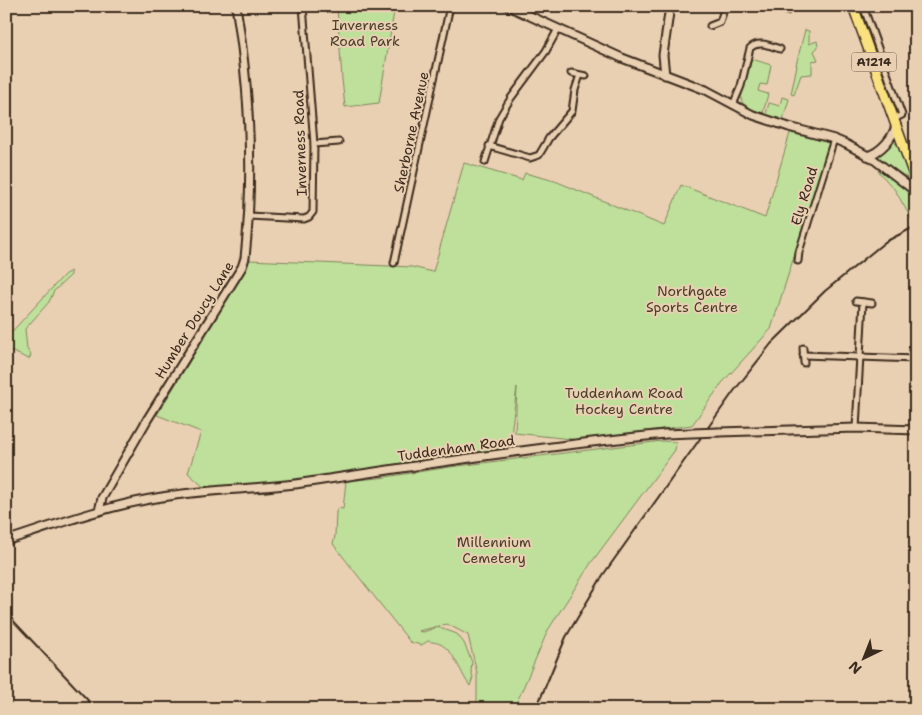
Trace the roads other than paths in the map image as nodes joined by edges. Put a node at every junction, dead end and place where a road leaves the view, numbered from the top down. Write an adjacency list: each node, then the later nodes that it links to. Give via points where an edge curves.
1 (236, 6): 30 (street, Humber Doucy Lane, via 251,145)
2 (303, 6): 24 (street, Inverness Road)
3 (450, 6): 32 (street, Sherborne Avenue)
4 (508, 6): 10 (street)
5 (670, 6): 12 (street)
6 (725, 6): 9 (street, via 722,24)
7 (853, 6): 19 (main road, A1214)
8 (863, 6): 19 (street, via 902,116)
9 (710, 26)
10 (558, 29): 14 (street); 25 (street, via 502,112)
11 (781, 49): 18 (street, via 760,44 752,46)
12 (662, 54): 14 (street); 16 (street)
13 (571, 72): 15 (street)
14 (654, 72): 16 (street)
15 (580, 75): 17 (street); 25 (street, via 572,111 539,155 530,158)
16 (665, 75): 18 (street, via 706,90)
17 (586, 76)
18 (733, 105): 20 (street, via 763,119)
19 (895, 122): 21 (main road, A1214); 22 (street)
20 (834, 139): 26 (street); 31 (street, Ely Road, via 798,252)
21 (901, 139): 22 (street); 28 (main road, A1214)
22 (888, 141): 26 (street)
23 (340, 142): 24 (street)
24 (314, 144): 30 (street, Inverness Road, via 313,212 309,217)
25 (489, 146): 27 (street)
26 (867, 156): 29 (street)
27 (485, 162)
28 (916, 181)
29 (916, 192)
30 (249, 216): 43 (street, Humber Doucy Lane, via 242,267 147,420 102,498)
31 (798, 261)
32 (394, 263)
33 (856, 301): 34 (street)
34 (863, 302): 35 (street); 38 (street)
35 (872, 302)
36 (803, 348): 37 (street)
37 (804, 356): 38 (street); 40 (street)
38 (860, 356): 39 (street); 41 (street)
39 (916, 359)
40 (804, 363)
41 (856, 428): 42 (street, Tuddenham Road); 43 (street, Tuddenham Road, bridge, via 664,434 615,439 273,487 162,496)
42 (916, 430)
43 (99, 511): 44 (street, Tuddenham Road)
44 (6, 541)

